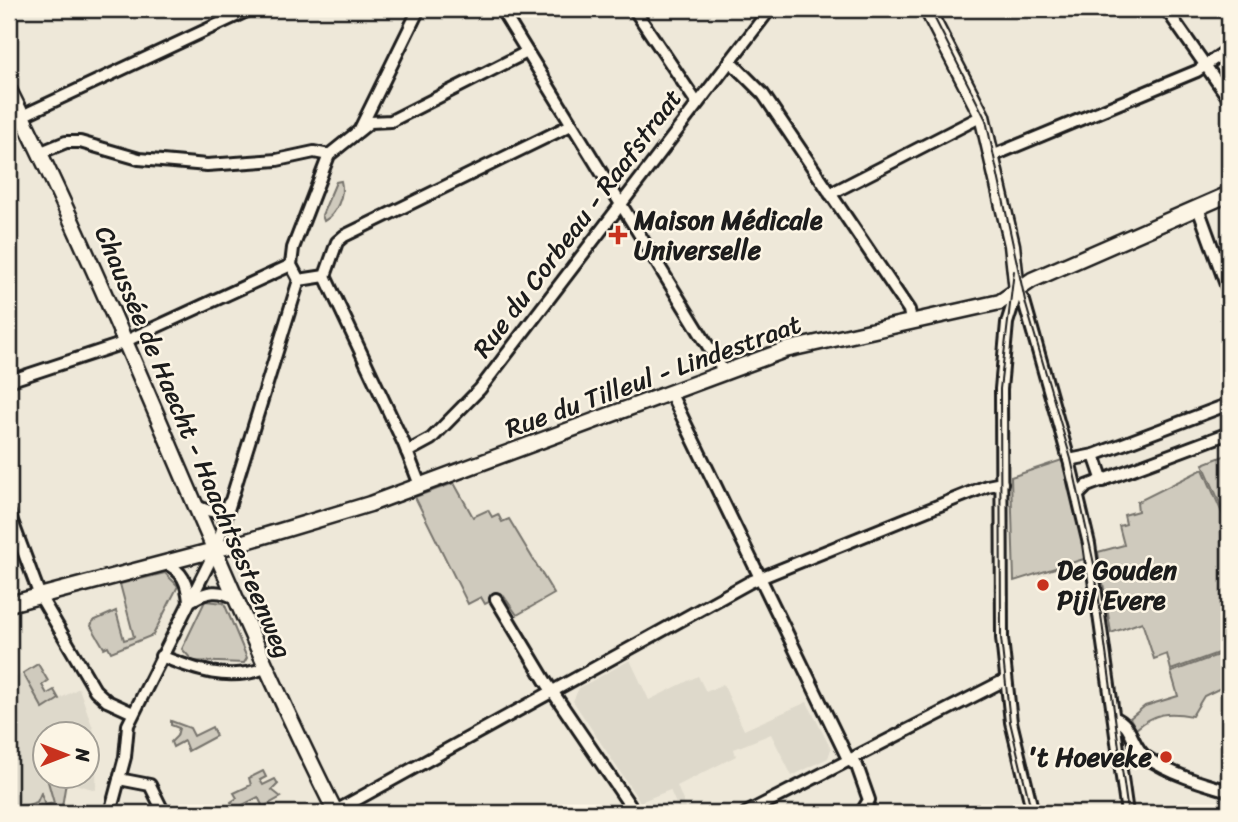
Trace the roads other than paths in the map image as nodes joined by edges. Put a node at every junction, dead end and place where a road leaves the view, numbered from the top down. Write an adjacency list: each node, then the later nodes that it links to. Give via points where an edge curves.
1 (251, 9): 16 (street)
2 (418, 9): 18 (street)
3 (501, 9): 9 (street)
4 (634, 9): 14 (street)
5 (770, 9): 10 (street, Rue du Corbeau - Raafstraat)
6 (1167, 9): 11 (street)
7 (931, 10): 15 (street)
8 (1229, 49): 11 (street)
9 (527, 52): 17 (street); 18 (street, via 391,121 370,122)
10 (730, 61): 14 (street, Rue du Corbeau - Raafstraat); 22 (street, via 763,94)
11 (1206, 65): 13 (street); 21 (street)
12 (9, 90): 16 (street, Chaussée de Haecht - Haachtsesteenweg)
13 (1229, 99)
14 (697, 103): 24 (street, Rue du Corbeau - Raafstraat)
15 (982, 116): 21 (street); 22 (street)
16 (15, 118): 19 (street, Chaussée de Haecht - Haachtsesteenweg)
17 (571, 125): 24 (street); 27 (street, via 344,236 337,242)
18 (358, 133): 20 (street)
19 (39, 153): 20 (street, via 66,142 80,142 139,159 207,165 278,160 314,152); 32 (street, Chaussée de Haecht - Haachtsesteenweg)
20 (329, 155): 26 (street)
21 (992, 156): 29 (street)
22 (830, 194): 31 (street)
23 (1229, 194): 25 (street, Rue du Tilleul - Lindestraat)
24 (621, 203): 33 (street); 38 (street, Rue du Corbeau - Raafstraat, via 480,389 431,439)
25 (1198, 208): 29 (street, Rue du Tilleul - Lindestraat, via 1032,280); 30 (street)
26 (290, 265): 28 (street); 32 (street)
27 (325, 276): 28 (street); 38 (street)
28 (299, 279): 45 (street)
29 (1017, 291): 31 (street, Rue du Tilleul - Lindestraat, via 1000,302); 40 (street, via 1024,301); 42 (street, via 1009,310 1003,355)
30 (1229, 293)
31 (912, 321): 33 (street, Rue du Tilleul - Lindestraat, via 785,350)
32 (127, 341): 34 (street); 46 (street, Chaussée de Haecht - Haachtsesteenweg)
33 (724, 372): 35 (street, Rue du Tilleul - Lindestraat)
34 (9, 381)
35 (671, 394): 43 (street, Rue du Tilleul - Lindestraat); 50 (street)
36 (1229, 404): 39 (street)
37 (1229, 433): 41 (street)
38 (407, 452): 43 (street)
39 (1094, 455): 40 (street); 41 (street)
40 (1069, 460): 44 (street)
41 (1103, 481): 44 (street)
42 (1002, 483): 50 (street); 58 (street)
43 (420, 485): 48 (street, Rue du Tilleul - Lindestraat)
44 (1078, 495): 61 (street)
45 (229, 503): 46 (street, via 215,512); 48 (street)
46 (198, 507): 48 (street, Chaussée de Haecht - Haachtsesteenweg)
47 (9, 513): 51 (street)
48 (216, 549): 49 (street, Rue du Tilleul - Lindestraat); 52 (street, Chaussée de Haecht - Haachtsesteenweg); 54 (street)
49 (165, 563): 51 (street, Rue du Tilleul - Lindestraat); 54 (street, via 185,580)
50 (759, 578): 59 (street); 62 (street)
51 (40, 596): 55 (street, Rue du Tilleul - Lindestraat); 60 (street, via 95,690)
52 (235, 598): 54 (street, via 205,592); 57 (street, Chaussée de Haecht - Haachtsesteenweg)
53 (496, 598): 59 (street)
54 (189, 601): 56 (street)
55 (9, 604)
56 (161, 656): 57 (street, via 206,673 250,673); 60 (street)
57 (265, 668): 65 (street, Chaussée de Haecht - Haachtsesteenweg)
58 (1005, 680): 62 (street); 71 (street)
59 (553, 691): 65 (street); 68 (street)
60 (133, 713): 63 (street)
61 (1115, 718): 64 (street, via 1125,724 1147,758 1189,779); 72 (street)
62 (848, 759): 69 (street); 70 (street, via 857,766 869,800)
63 (119, 779): 66 (street); 67 (street, via 150,785)
64 (1229, 791)
65 (336, 812)
66 (110, 813)
67 (164, 813)
68 (635, 813)
69 (746, 813)
70 (861, 813)
71 (1033, 813)
72 (1127, 813)

